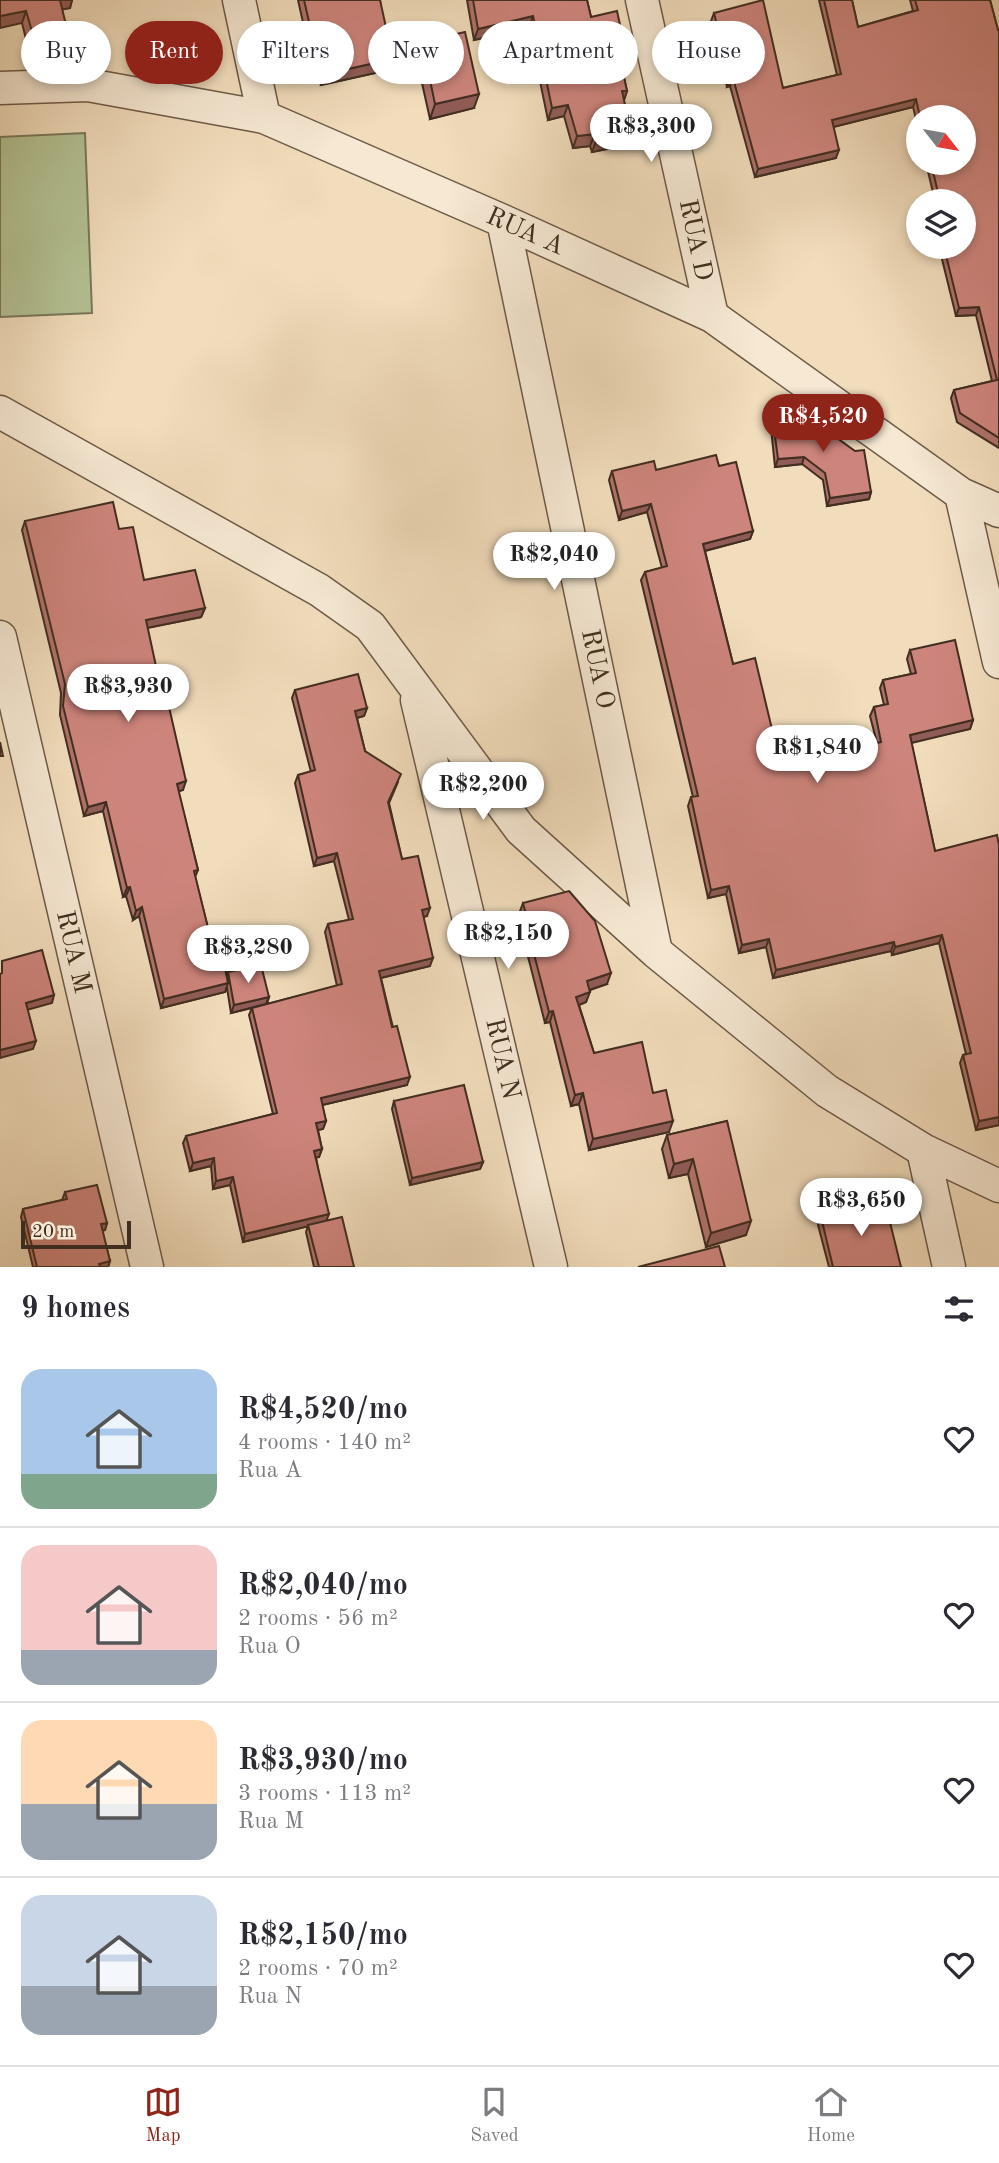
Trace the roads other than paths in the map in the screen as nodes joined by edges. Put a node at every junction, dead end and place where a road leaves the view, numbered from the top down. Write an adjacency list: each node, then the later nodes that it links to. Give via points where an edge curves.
1 (239, 0): 4 (street)
2 (642, 0): 6 (street, RUA D)
3 (0, 88): 4 (street, RUA A, via 88,85)
4 (264, 117): 5 (street, RUA A)
5 (503, 221): 6 (street, RUA A); 13 (street, RUA O)
6 (712, 316): 8 (street, RUA A)
7 (0, 412): 12 (street, via 319,590 370,626)
8 (961, 494): 9 (street, RUA A); 11 (street)
9 (999, 512)
10 (0, 637): 16 (street, RUA M)
11 (999, 662)
12 (414, 688): 13 (street, via 521,830); 17 (street, RUA N)
13 (656, 952): 14 (street, via 827,1091)
14 (923, 1150): 15 (street); 18 (street)
15 (999, 1186)
16 (146, 1267)
17 (551, 1267)
18 (948, 1267)

